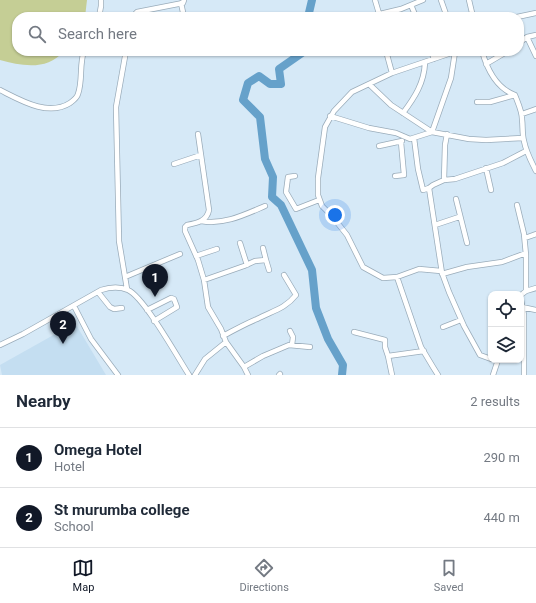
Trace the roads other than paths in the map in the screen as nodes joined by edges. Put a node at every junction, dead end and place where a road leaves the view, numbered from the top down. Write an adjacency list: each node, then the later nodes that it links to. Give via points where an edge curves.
1 (101, 0): 8 (street)
2 (375, 0): 11 (street)
3 (423, 0): 7 (street)
4 (441, 0): 14 (street)
5 (469, 0): 15 (street)
6 (182, 2): 9 (street); 10 (street)
7 (411, 5): 12 (street); 13 (street)
8 (100, 12)
9 (137, 12)
10 (183, 12)
11 (379, 12)
12 (391, 12)
13 (414, 12)
14 (446, 12)
15 (472, 12)
16 (536, 13): 17 (street)
17 (524, 16)
18 (536, 35): 19 (street)
19 (527, 37): 20 (street); 29 (street)
20 (524, 39)
21 (82, 56): 35 (street, via 82,82 78,94 62,108 43,108)
22 (125, 56): 81 (street, via 116,107 119,241)
23 (387, 56): 33 (street)
24 (433, 56): 30 (street)
25 (442, 56): 30 (street)
26 (455, 56): 42 (street, via 451,78)
27 (484, 56): 32 (street)
28 (500, 56): 32 (street)
29 (536, 56)
30 (434, 59): 31 (street)
31 (425, 63): 33 (street); 39 (street, via 419,89)
32 (486, 64): 36 (street, via 501,87)
33 (392, 73): 34 (street)
34 (370, 85): 39 (street); 41 (street, via 352,92)
35 (0, 90)
36 (515, 95): 37 (street, via 490,102); 40 (street)
37 (477, 102)
38 (536, 109): 40 (street)
39 (403, 113): 42 (street)
40 (522, 114): 46 (street)
41 (330, 116): 47 (street, via 368,128 396,133); 61 (street, via 325,127 318,178)
42 (432, 132): 44 (street); 45 (street)
43 (198, 134): 51 (street)
44 (447, 134): 46 (street, via 486,140); 57 (street)
45 (414, 138): 47 (street); 58 (street, via 423,190)
46 (523, 138): 50 (street)
47 (407, 139): 48 (street)
48 (401, 142): 49 (street); 56 (street, via 404,175)
49 (379, 146)
50 (526, 151): 53 (street, via 503,163); 54 (street)
51 (201, 155): 52 (street); 65 (street, via 209,210 207,217)
52 (174, 164)
53 (486, 168): 57 (street, via 455,179); 59 (street)
54 (536, 171)
55 (295, 176): 61 (street, via 288,176 286,192 296,209)
56 (395, 176)
57 (444, 180): 58 (street)
58 (430, 188): 66 (street)
59 (491, 190)
60 (456, 199): 64 (street)
61 (320, 200): 82 (street, via 322,206 347,235 363,267 384,278)
62 (265, 206): 65 (street, via 231,220)
63 (517, 206): 68 (street)
64 (459, 217): 66 (street); 70 (street)
65 (199, 221): 75 (street, via 185,227)
66 (435, 225): 79 (street)
67 (536, 234): 68 (street)
68 (525, 238): 73 (street)
69 (240, 243): 77 (street)
70 (467, 243)
71 (263, 248): 76 (street)
72 (217, 249): 75 (street)
73 (526, 253): 79 (street, via 502,262); 86 (street)
74 (180, 254): 81 (street)
75 (196, 256): 83 (street)
76 (266, 260): 77 (street, via 254,261); 78 (street)
77 (247, 265): 83 (street)
78 (269, 270)
79 (442, 273): 82 (street, via 419,268); 94 (street)
80 (284, 275): 98 (street, via 296,295 290,303)
81 (125, 277): 85 (street)
82 (398, 277): 103 (street)
83 (204, 280): 98 (street, via 208,307)
84 (536, 288): 86 (street)
85 (127, 289): 87 (street, via 117,287); 91 (street, via 140,299)
86 (526, 291)
87 (98, 292): 88 (street); 90 (street, via 110,308)
88 (74, 306): 100 (street); 109 (street, via 91,339)
89 (524, 307): 92 (street)
90 (122, 308)
91 (147, 310): 93 (street); 93 (street, via 171,298 174,299 176,308)
92 (536, 310)
93 (154, 320): 110 (street)
94 (461, 320): 95 (street); 105 (street, via 480,355)
95 (443, 327)
96 (290, 331): 101 (street, via 293,337)
97 (354, 332): 104 (street, via 385,340)
98 (223, 336): 99 (street)
99 (226, 342): 108 (street); 111 (street, via 205,359)
100 (0, 345)
101 (292, 345): 102 (street); 108 (street, via 274,351)
102 (310, 347)
103 (424, 351): 104 (street); 114 (street)
104 (388, 356): 113 (street)
105 (488, 358)
106 (497, 363): 115 (street)
107 (524, 363): 116 (street)
108 (244, 367): 112 (street)
109 (118, 375)
110 (189, 375)
111 (195, 375)
112 (248, 375)
113 (392, 375)
114 (438, 375)
115 (493, 375)
116 (524, 375)

